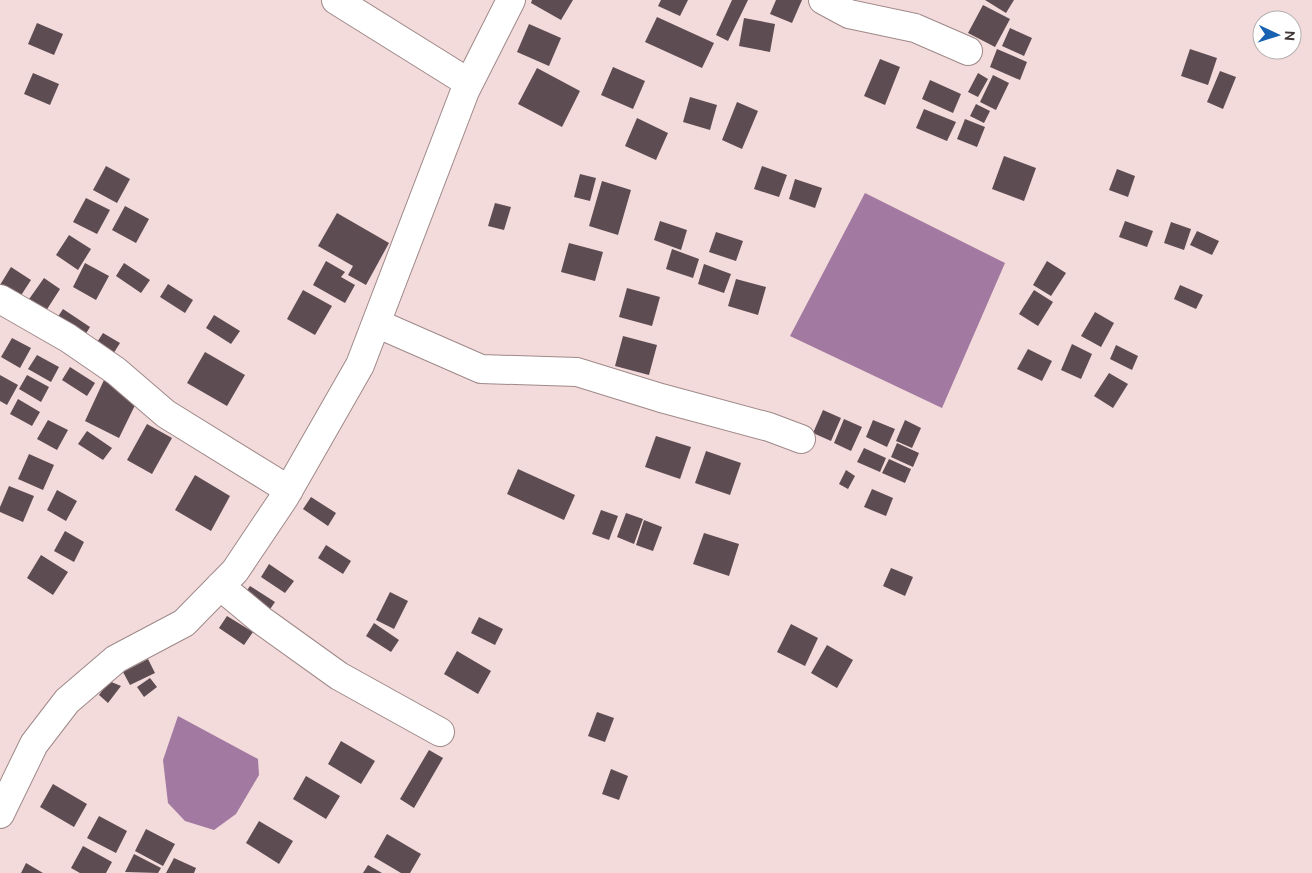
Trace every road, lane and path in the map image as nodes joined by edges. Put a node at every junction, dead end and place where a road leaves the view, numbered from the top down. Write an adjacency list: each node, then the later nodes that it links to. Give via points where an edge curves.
1 (336, 0): 5 (street)
2 (511, 0): 5 (street)
3 (823, 0): 4 (street, via 849,14 915,28)
4 (968, 51)
5 (469, 83): 7 (street)
6 (0, 298): 9 (street, via 116,371 166,414)
7 (376, 322): 8 (street, via 481,369 577,372); 9 (street, via 360,365)
8 (801, 439)
9 (289, 490): 10 (street, via 235,571)
10 (220, 586): 11 (street, via 338,676); 12 (street, via 184,623 116,659 67,701 34,744)
11 (440, 732)
12 (0, 814)

